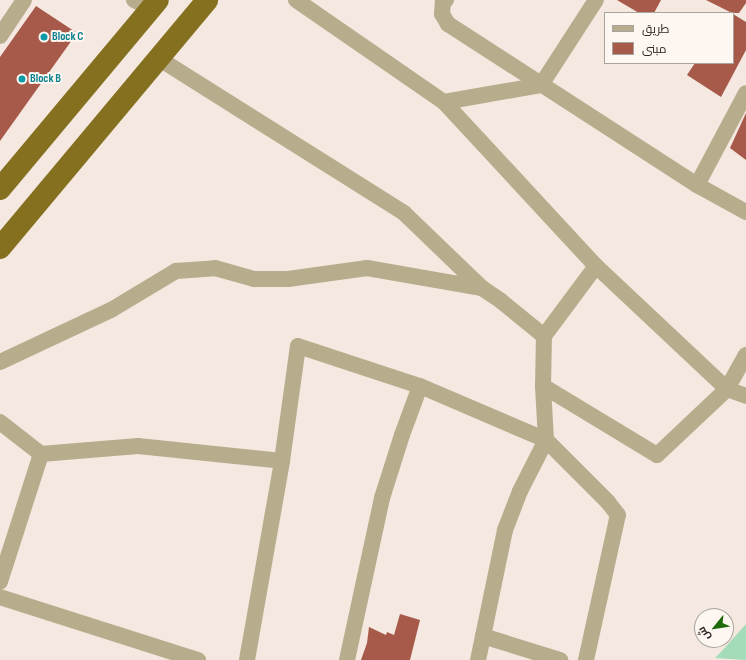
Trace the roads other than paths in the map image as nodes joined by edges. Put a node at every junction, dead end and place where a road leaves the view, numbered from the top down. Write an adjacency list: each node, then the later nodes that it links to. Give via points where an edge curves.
1 (24, 0): 7 (street)
2 (208, 0): 8 (highway)
3 (296, 0): 11 (street)
4 (446, 0): 9 (street, via 443,2 442,14 448,24)
5 (596, 0): 9 (street)
6 (148, 3): 13 (highway)
7 (0, 36)
8 (158, 58): 15 (highway); 17 (street, via 404,213)
9 (541, 85): 11 (street); 12 (street)
10 (746, 93): 12 (street)
11 (444, 102): 16 (street)
12 (697, 185): 14 (street)
13 (0, 189)
14 (746, 212)
15 (0, 248)
16 (596, 266): 18 (street); 23 (street)
17 (482, 288): 18 (street); 20 (street, via 367,268 288,279 254,279 215,268 176,271 111,310)
18 (544, 336): 22 (street)
19 (746, 354): 23 (street)
20 (0, 362)
21 (420, 386): 26 (street); 28 (street, via 298,346); 34 (street, via 382,498)
22 (543, 386): 23 (street, via 657,455); 26 (street)
23 (727, 389): 24 (street)
24 (746, 396)
25 (0, 422): 27 (street)
26 (546, 440): 31 (street, via 520,491 505,530); 37 (street, via 618,515)
27 (41, 454): 28 (street, via 138,446); 29 (street)
28 (282, 461): 33 (street)
29 (0, 582)
30 (0, 597): 32 (street)
31 (483, 636): 35 (street); 36 (street)
32 (198, 660)
33 (247, 660)
34 (347, 660)
35 (478, 660)
36 (560, 660)
37 (586, 660)

